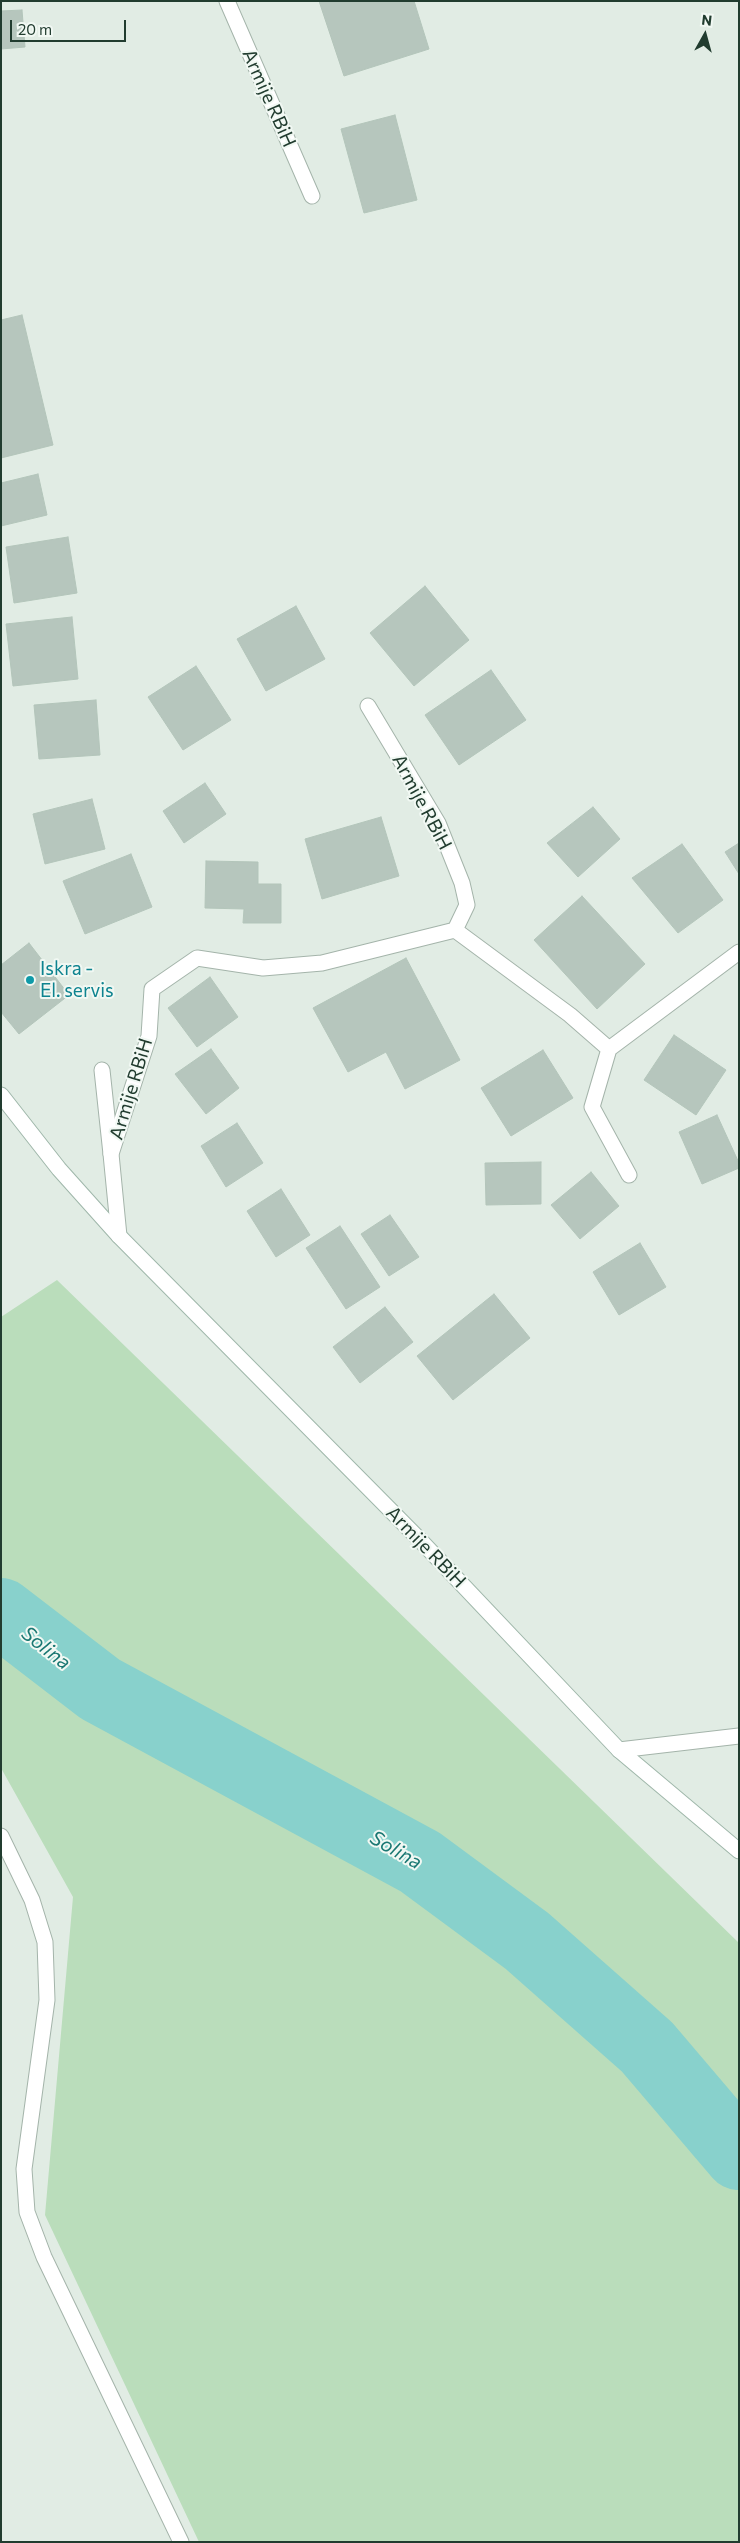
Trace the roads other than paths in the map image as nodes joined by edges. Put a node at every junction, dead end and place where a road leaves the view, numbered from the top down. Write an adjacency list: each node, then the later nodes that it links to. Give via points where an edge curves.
1 (227, 1): 2 (street, Armije RBiH)
2 (312, 196)
3 (368, 706): 4 (street, Armije RBiH, via 438,823 462,883 467,905)
4 (455, 930): 6 (street, via 570,1015); 9 (street, Armije RBiH, via 322,963 263,968 197,958 152,989 150,1036)
5 (739, 952): 6 (street)
6 (609, 1049): 10 (street, via 592,1107)
7 (102, 1070): 9 (street)
8 (1, 1095): 11 (street, Armije RBiH, via 59,1169)
9 (111, 1154): 11 (street, Armije RBiH)
10 (629, 1175)
11 (119, 1236): 13 (street, Armije RBiH, via 420,1540)
12 (739, 1736): 13 (street)
13 (618, 1750): 15 (street, Armije RBiH)
14 (1, 1836): 16 (street, via 32,1900 45,1942 47,2000 24,2169 27,2212 44,2257)
15 (739, 1851)
16 (181, 2542)

